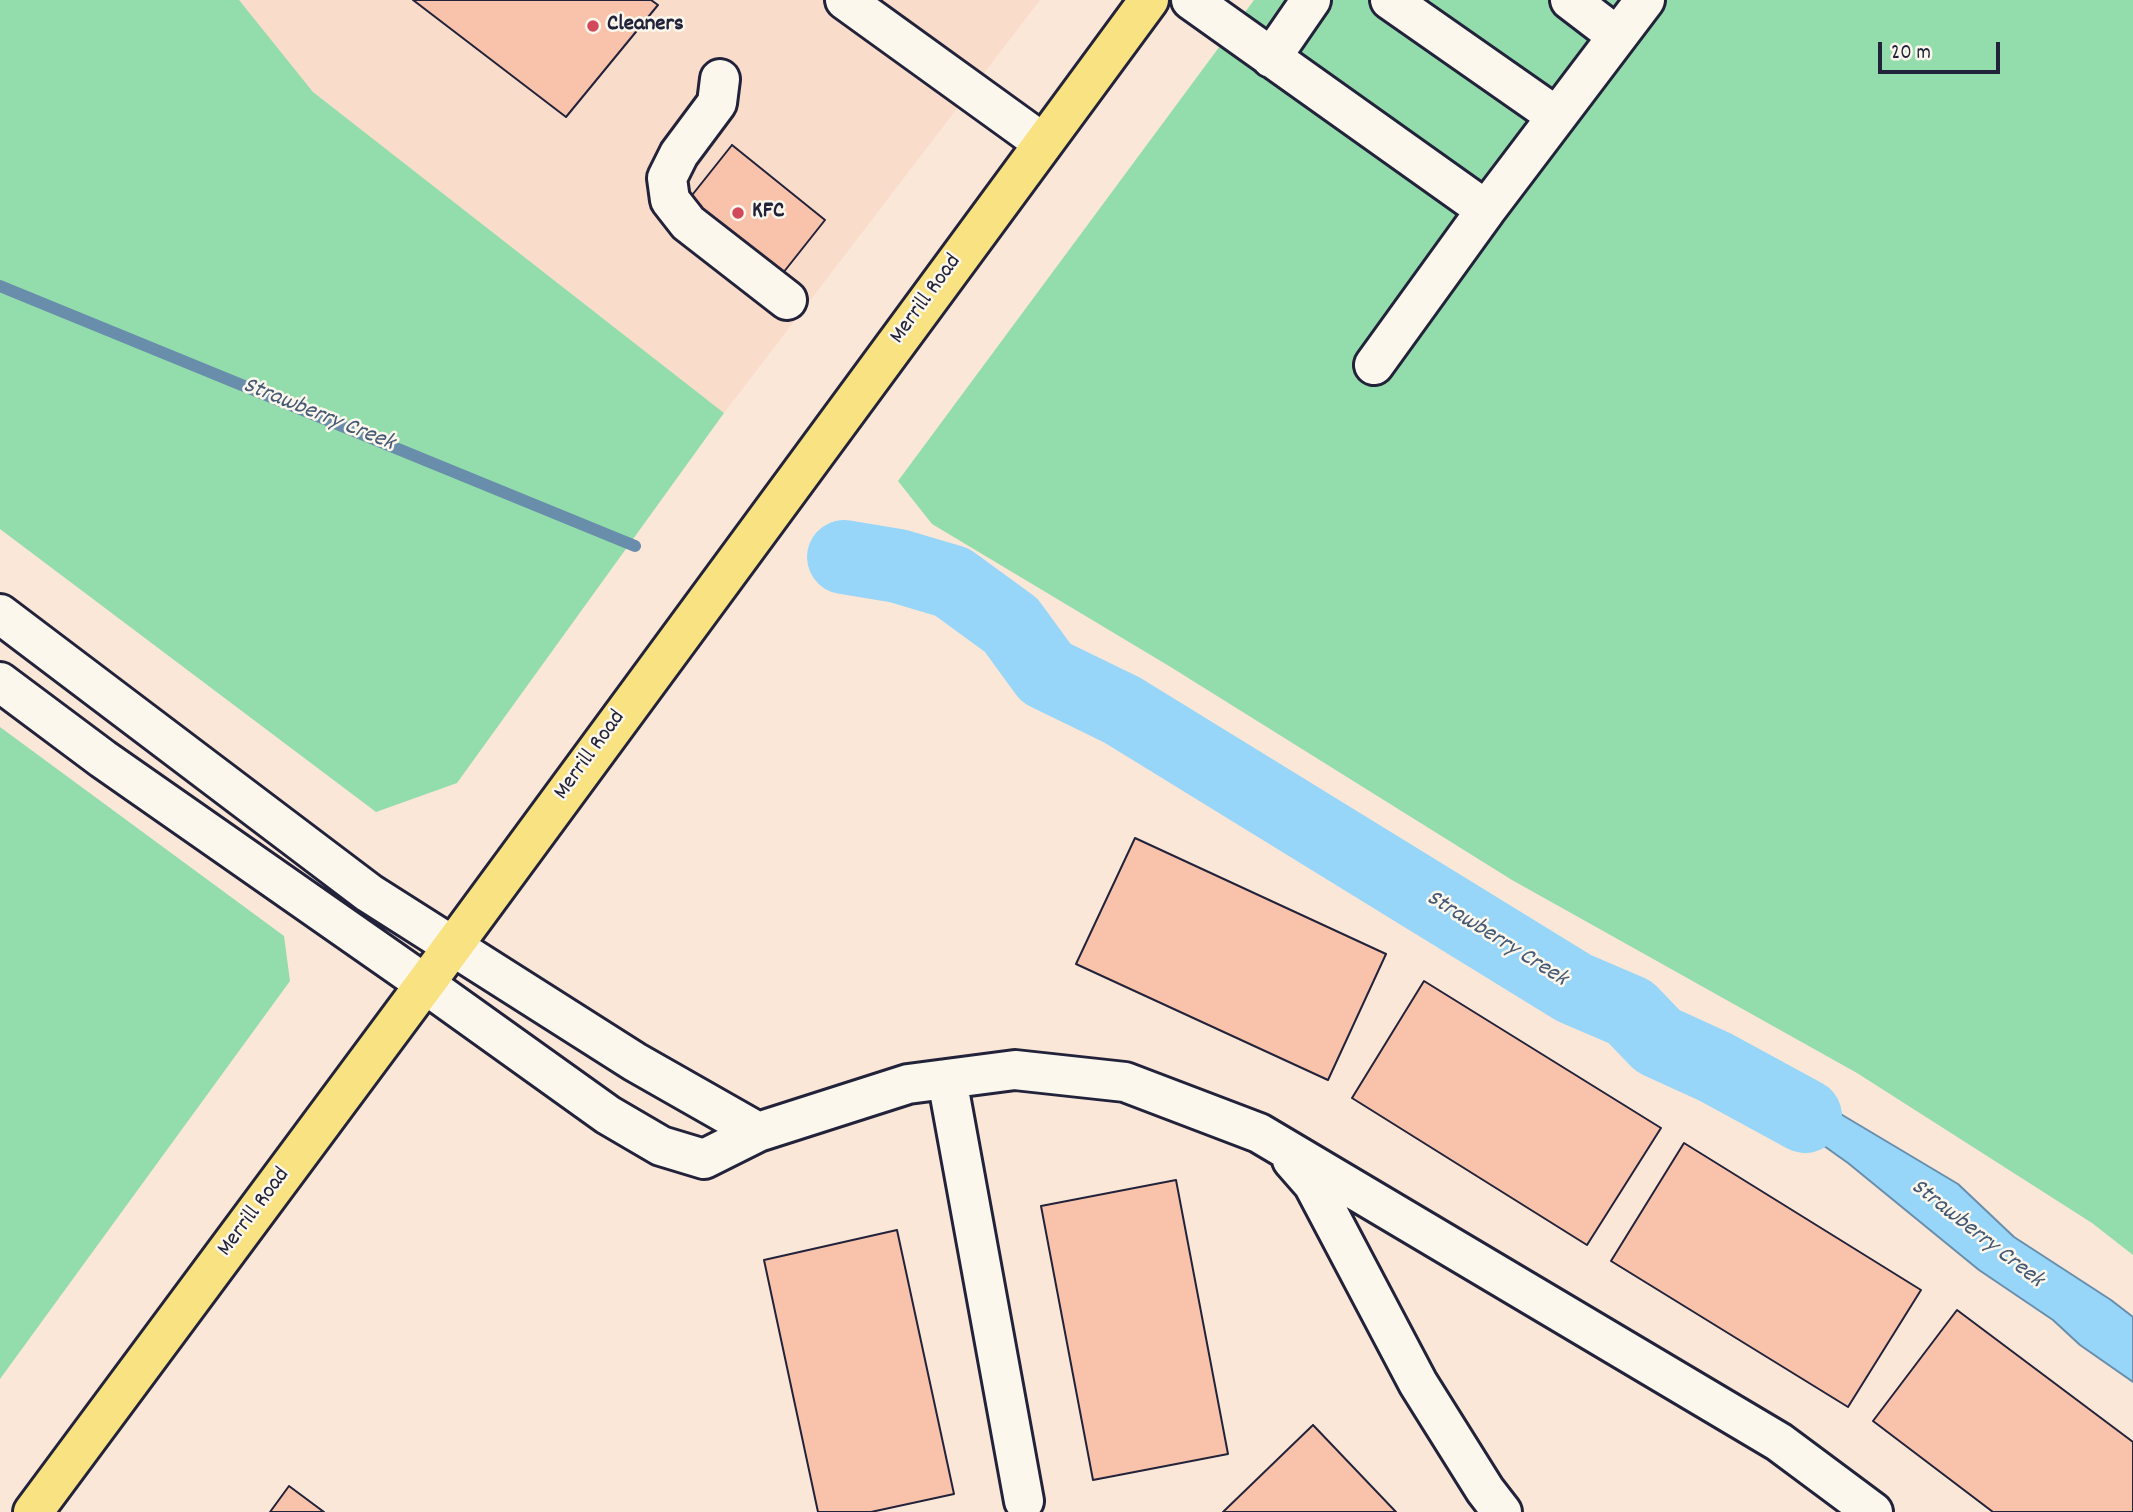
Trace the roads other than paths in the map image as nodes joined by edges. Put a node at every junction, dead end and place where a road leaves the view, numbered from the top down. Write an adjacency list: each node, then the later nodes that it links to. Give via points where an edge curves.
1 (845, 0): 12 (street)
2 (1149, 0): 12 (main road, Merrill Road)
3 (1191, 0): 9 (street)
4 (1311, 0): 9 (street)
5 (1390, 0): 11 (street)
6 (1570, 0): 8 (street)
7 (1645, 0): 8 (street)
8 (1618, 36): 11 (street)
9 (1271, 58): 13 (street)
10 (720, 79): 14 (street, via 717,103 667,178 670,200 688,223)
11 (1556, 116): 13 (street)
12 (1043, 143): 18 (main road, Merrill Road)
13 (1486, 210): 15 (street)
14 (786, 300)
15 (1374, 365)
16 (0, 614): 18 (street, via 369,893)
17 (0, 682): 19 (street)
18 (452, 946): 19 (main road, Merrill Road); 21 (street, via 635,1062)
19 (425, 984): 21 (street, via 608,1115 661,1146 704,1159); 24 (main road, Merrill Road)
20 (947, 1079): 21 (street, via 908,1084); 22 (street, via 1015,1070 1125,1082); 23 (street)
21 (758, 1132)
22 (1276, 1143): 25 (street, via 1313,1184 1418,1383); 26 (street, via 1779,1442)
23 (1024, 1500)
24 (33, 1512)
25 (1502, 1512)
26 (1874, 1512)

